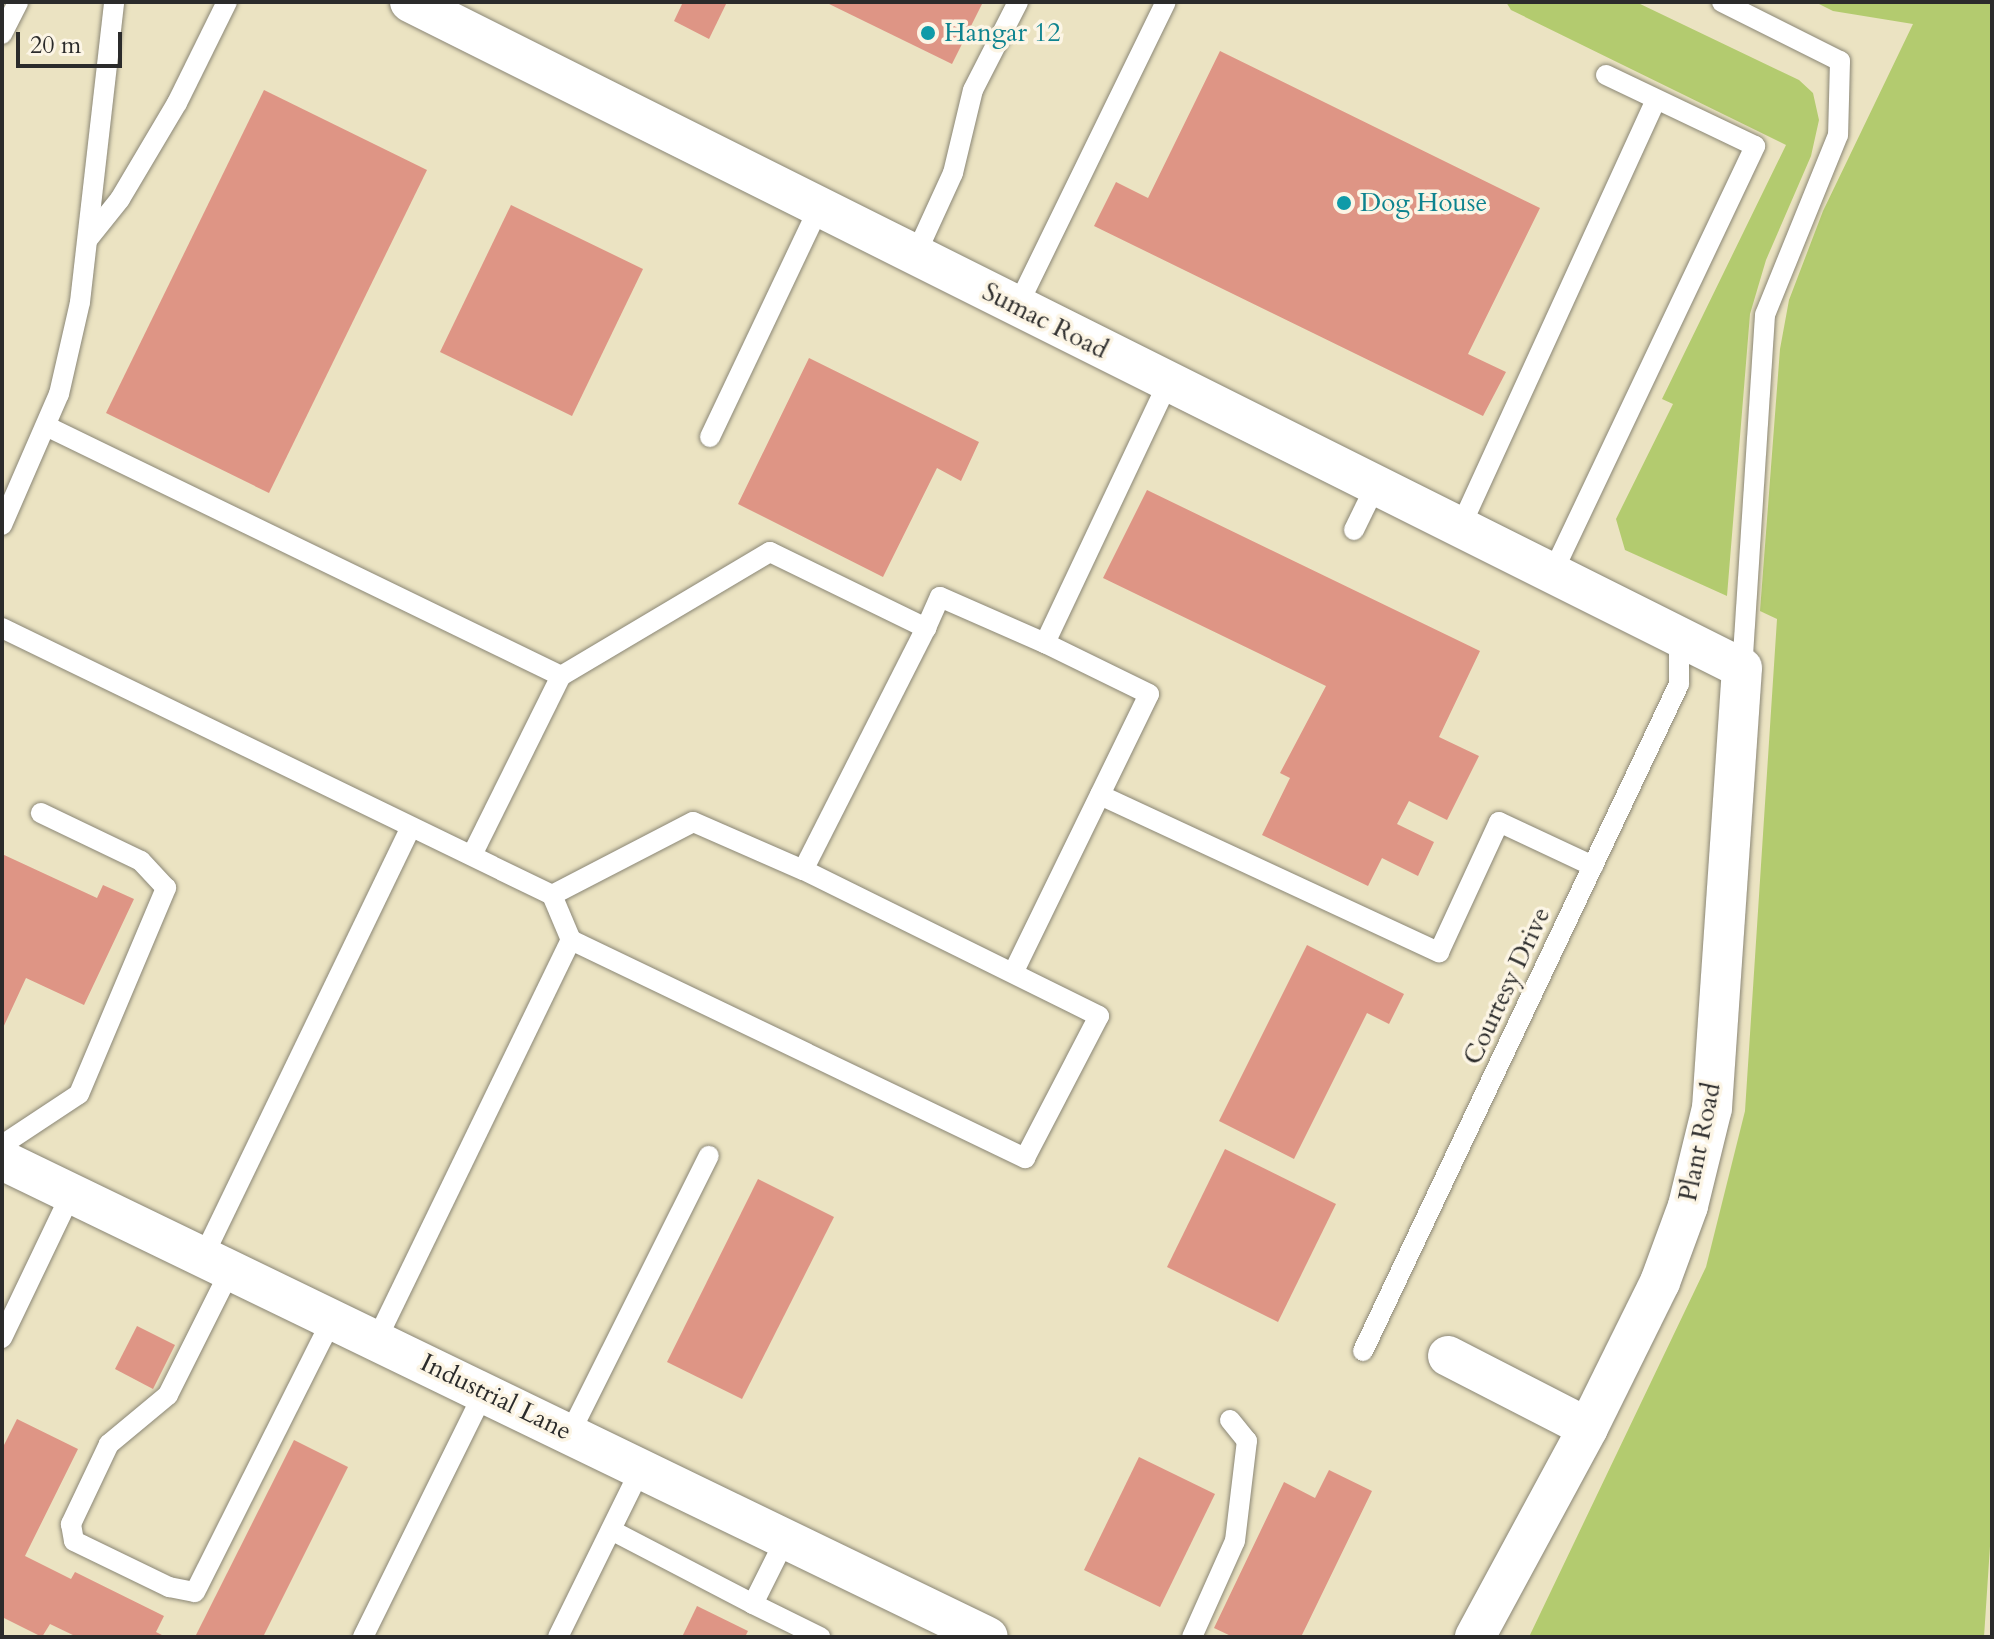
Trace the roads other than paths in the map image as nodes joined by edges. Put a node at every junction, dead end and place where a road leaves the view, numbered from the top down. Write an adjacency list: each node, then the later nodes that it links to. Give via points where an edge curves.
1 (18, 2): 8 (lane)
2 (114, 2): 12 (lane)
3 (227, 2): 12 (lane, via 120,199)
4 (1018, 2): 13 (lane, via 973,90 953,173)
5 (1166, 2): 14 (lane)
6 (1722, 2): 27 (lane, via 1840,61 1838,135 1765,315)
7 (435, 7): 11 (street, Sumac Road)
8 (2, 34)
9 (1606, 75): 10 (lane)
10 (1656, 100): 21 (lane); 22 (lane, via 1755,146)
11 (819, 207): 13 (street, Sumac Road); 17 (lane)
12 (86, 241): 16 (lane, via 80,302 59,394)
13 (915, 256): 14 (street, Sumac Road)
14 (1017, 307): 15 (street, Sumac Road)
15 (1168, 383): 18 (street, Sumac Road); 26 (lane)
16 (46, 426): 19 (lane); 28 (lane)
17 (710, 437)
18 (1375, 487): 20 (lane); 21 (street, Sumac Road)
19 (2, 525)
20 (1354, 530)
21 (1459, 530): 22 (street, Sumac Road)
22 (1551, 576): 25 (street, Sumac Road)
23 (2, 628): 31 (lane)
24 (926, 628): 26 (lane, via 940,597); 28 (lane, via 770,552); 34 (lane)
25 (1679, 640): 27 (street); 33 (lane, Courtesy Drive, via 1679,684)
26 (1045, 643): 29 (lane, via 1149,694)
27 (1742, 668): 50 (street, Plant Road, via 1712,1108 1688,1206 1660,1282)
28 (561, 676): 32 (lane)
29 (1100, 795): 33 (lane, via 1439,952 1499,822); 37 (lane)
30 (41, 813): 38 (lane, via 141,861 166,888 79,1094)
31 (411, 827): 32 (lane); 42 (lane)
32 (472, 855): 35 (lane)
33 (1593, 866): 46 (lane, Courtesy Drive)
34 (803, 870): 35 (lane, via 693,822); 37 (lane)
35 (552, 895): 36 (lane)
36 (571, 940): 37 (lane, via 1025,1158 1099,1016); 45 (lane)
37 (1014, 971)
38 (2, 1145)
39 (709, 1156): 51 (lane)
40 (2, 1160): 41 (street, Industrial Lane)
41 (72, 1192): 42 (street, Industrial Lane); 44 (lane)
42 (217, 1262): 43 (street, Industrial Lane); 43 (lane, via 168,1395 109,1444 71,1524 74,1541 169,1587 195,1592)
43 (333, 1318): 45 (street, Industrial Lane)
44 (2, 1338)
45 (377, 1339): 48 (street, Industrial Lane)
46 (1363, 1351)
47 (1448, 1356): 50 (street)
48 (484, 1392): 51 (street, Industrial Lane); 56 (lane)
49 (1230, 1420): 60 (lane, via 1247,1441 1235,1541)
50 (1588, 1428): 61 (street, Plant Road)
51 (570, 1433): 52 (street, Industrial Lane)
52 (641, 1468): 53 (lane); 54 (street, Industrial Lane)
53 (611, 1530): 55 (lane); 57 (lane)
54 (786, 1538): 55 (lane); 59 (street, Industrial Lane)
55 (753, 1604): 58 (lane)
56 (363, 1637)
57 (558, 1637)
58 (820, 1637)
59 (988, 1637)
60 (1192, 1637)
61 (1475, 1637)

